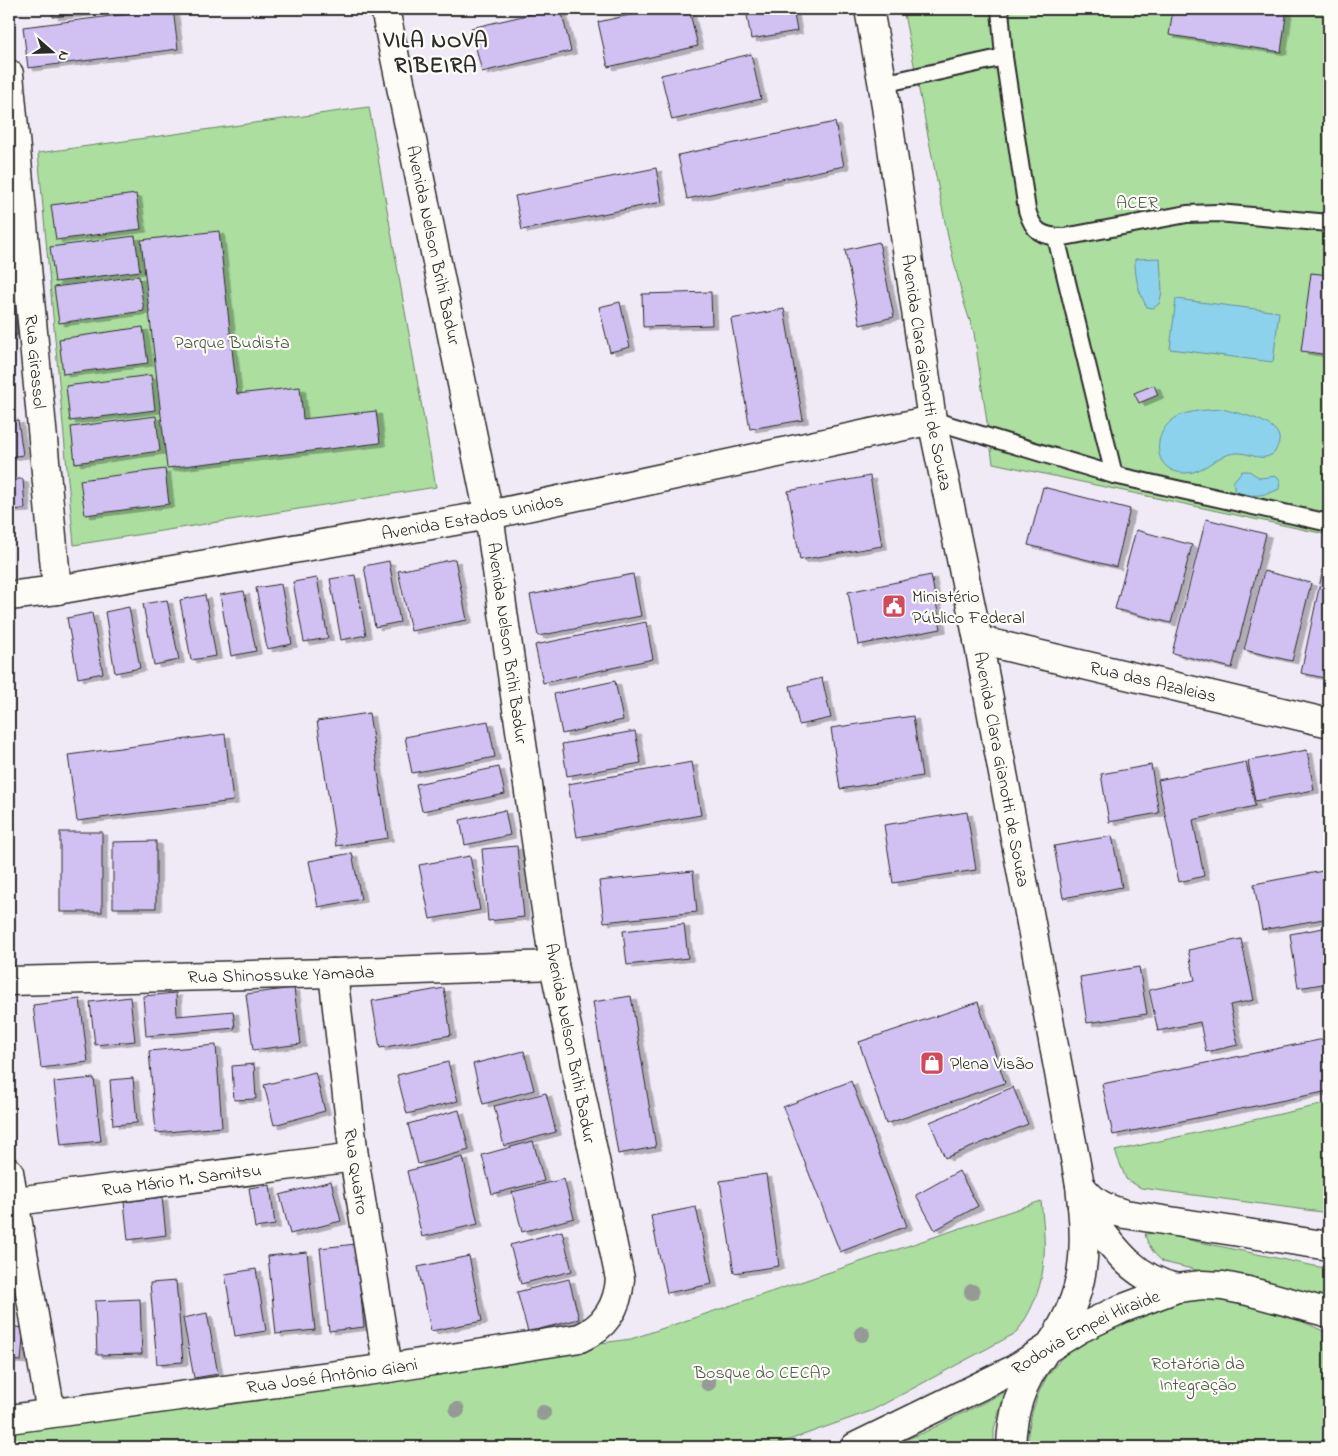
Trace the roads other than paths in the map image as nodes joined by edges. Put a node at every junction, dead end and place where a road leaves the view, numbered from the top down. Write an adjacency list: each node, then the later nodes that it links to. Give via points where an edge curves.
1 (385, 9): 11 (street, Avenida Nelson Brihi Badur)
2 (868, 9): 6 (street, Avenida Clara Gianotti de Souza)
3 (1000, 9): 4 (lane)
4 (1004, 57): 6 (lane, via 896,80); 8 (lane, via 1030,219 1038,231)
5 (9, 74): 13 (street, Rua Girassol)
6 (883, 86): 9 (street, Avenida Clara Gianotti de Souza)
7 (1329, 223): 8 (lane, via 1218,213 1187,214)
8 (1056, 237): 10 (lane)
9 (932, 420): 10 (lane); 11 (street, Avenida Estados Unidos); 15 (street, Avenida Clara Gianotti de Souza)
10 (1114, 475): 12 (lane)
11 (489, 514): 13 (street, Avenida Estados Unidos); 17 (street, Avenida Nelson Brihi Badur)
12 (1329, 523)
13 (58, 590): 14 (street, Avenida Estados Unidos)
14 (9, 596)
15 (978, 640): 16 (street, Rua das Azaleias); 22 (street, Avenida Clara Gianotti de Souza)
16 (1329, 723)
17 (554, 965): 18 (street, Rua Shinossuke Yamada); 25 (street, Avenida Nelson Brihi Badur)
18 (332, 973): 19 (street, Rua Shinossuke Yamada); 20 (street, Rua Quatro)
19 (9, 981)
20 (354, 1157): 23 (street, Rua Mário M. Samitsu); 31 (street, Rua Quatro)
21 (9, 1172): 23 (street)
22 (1081, 1195): 24 (street, via 1125,1214); 26 (street, via 1120,1256 1154,1281); 30 (street, Avenida Clara Gianotti de Souza, via 1084,1256 1076,1297 1068,1318)
23 (11, 1202): 32 (street)
24 (1329, 1246)
25 (620, 1279): 31 (street, Rua José Antônio Giani, via 615,1306 607,1318 598,1328 580,1338)
26 (1177, 1288): 27 (street, Rodovia Empei Hiraide, via 1223,1286); 30 (street, Rodovia Empei Hiraide, via 1121,1309)
27 (1303, 1307): 28 (street, Rodovia Empei Hiraide); 29 (street)
28 (1329, 1313)
29 (1329, 1318)
30 (1049, 1347): 34 (street, Rodovia Empei Hiraide, via 1014,1370); 35 (street, via 1031,1369 1022,1389 1015,1410)
31 (388, 1368): 32 (street, Rua José Antônio Giani)
32 (51, 1413): 33 (street, Rua José Antônio Giani)
33 (9, 1419)
34 (855, 1447)
35 (1011, 1447)

